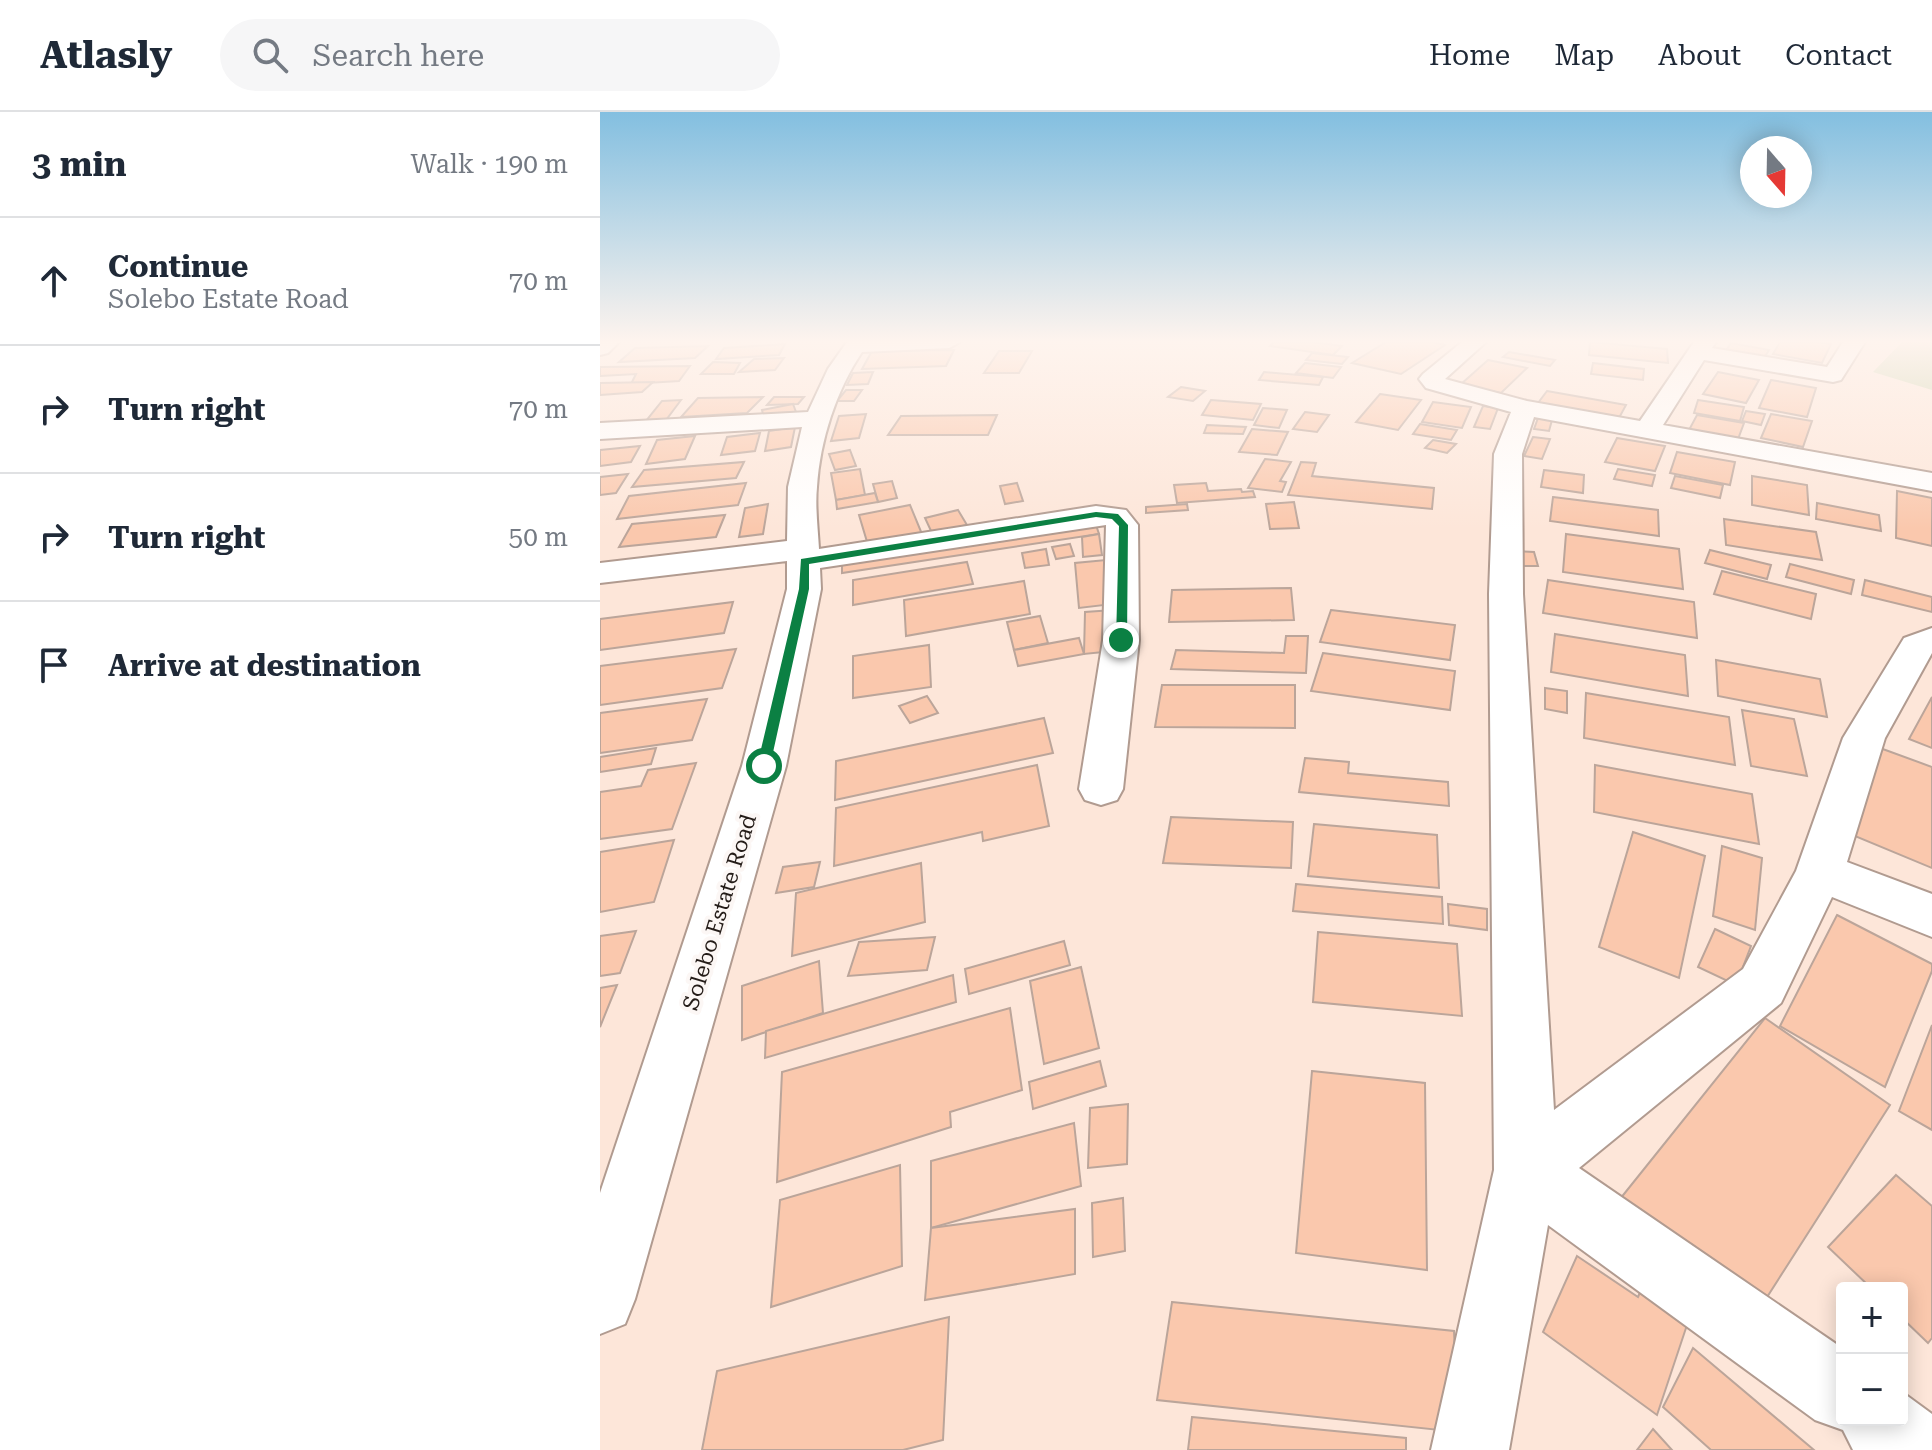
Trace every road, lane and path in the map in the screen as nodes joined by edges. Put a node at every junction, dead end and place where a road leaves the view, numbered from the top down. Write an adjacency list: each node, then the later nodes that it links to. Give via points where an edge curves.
1 (823, 404): 5 (street, Solebo Estate Road)
2 (1511, 404): 4 (street)
3 (1663, 404): 7 (street)
4 (1525, 408): 7 (street); 15 (street, via 1508,454 1506,594)
5 (817, 419): 6 (street); 9 (street, Solebo Estate Road, via 802,487)
6 (600, 431)
7 (1646, 431): 8 (street)
8 (1932, 482)
9 (804, 555): 10 (street); 12 (street, via 1115,516 1123,525 1121,640); 16 (street, Solebo Estate Road, via 804,589 764,766)
10 (600, 573)
11 (1932, 639): 13 (street, via 1917,646 1864,738)
12 (1101, 789)
13 (1820, 872): 14 (street); 15 (street, via 1762,986)
14 (1932, 916)
15 (1526, 1170): 17 (street); 19 (street)
16 (600, 1299)
17 (1836, 1389)
18 (1885, 1426): 20 (street)
19 (1470, 1450)
20 (1915, 1450)

